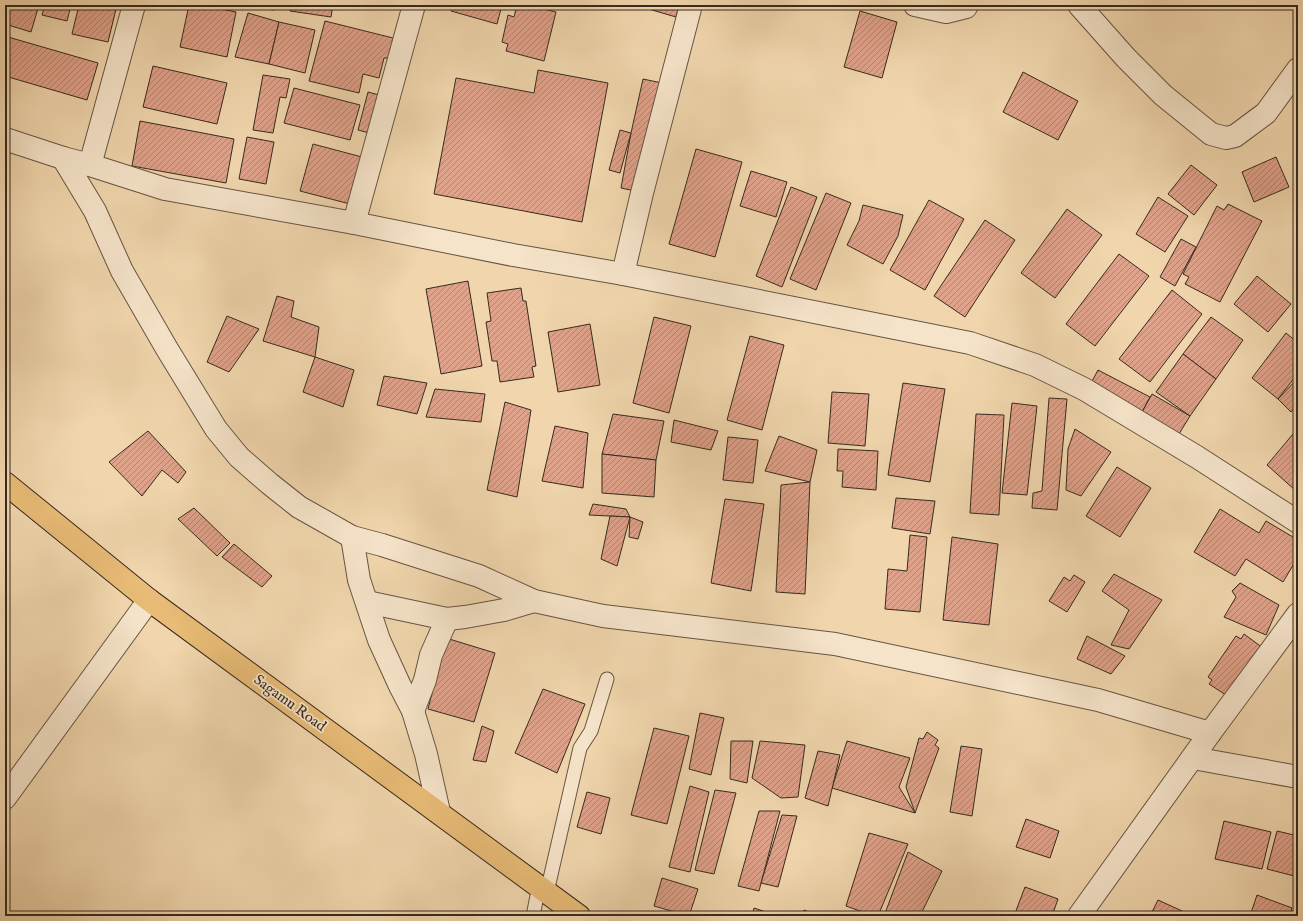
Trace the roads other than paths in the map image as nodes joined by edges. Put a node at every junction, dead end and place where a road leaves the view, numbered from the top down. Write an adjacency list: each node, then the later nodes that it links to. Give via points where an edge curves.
1 (134, 5): 10 (street)
2 (414, 5): 11 (street)
3 (691, 5): 12 (street)
4 (915, 5): 5 (street, via 946,12)
5 (967, 5)
6 (1079, 5): 7 (street, via 1163,95 1211,134 1226,138 1235,136 1266,113)
7 (1298, 69)
8 (5, 140): 9 (street)
9 (62, 158): 10 (street); 15 (street, via 95,211 122,271 216,430 239,457 299,507)
10 (90, 165): 11 (street, via 165,190)
11 (354, 223): 12 (street)
12 (623, 274): 14 (street, via 896,327 999,352 1084,388)
13 (10, 491): 16 (highway, Sagamu Road)
14 (1298, 522)
15 (352, 537): 17 (street, via 382,544 479,576); 18 (street, via 359,580)
16 (149, 600): 26 (street); 27 (highway, Sagamu Road)
17 (534, 601): 20 (street, via 504,610); 23 (street, via 603,616 835,644 1098,700)
18 (367, 602): 20 (street); 22 (street, via 379,640)
19 (1298, 614): 23 (street)
20 (447, 619): 22 (street, via 431,655)
21 (607, 679): 28 (lane, via 591,731 580,748)
22 (413, 711): 27 (street)
23 (1210, 733): 24 (street)
24 (1193, 758): 25 (street); 31 (street)
25 (1298, 777)
26 (5, 798)
27 (439, 812): 28 (highway, Sagamu Road)
28 (543, 889): 29 (lane, via 534,911); 30 (highway, Sagamu Road)
29 (536, 916)
30 (580, 916)
31 (1079, 916)

